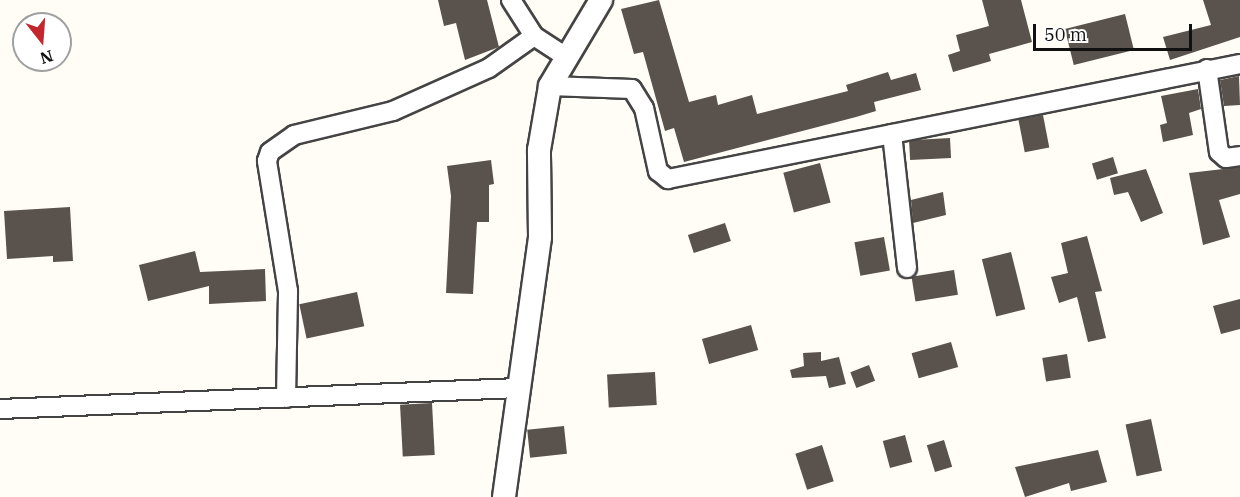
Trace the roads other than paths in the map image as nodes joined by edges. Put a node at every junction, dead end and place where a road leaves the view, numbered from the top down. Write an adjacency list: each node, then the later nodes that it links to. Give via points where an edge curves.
1 (511, 0): 3 (street)
2 (601, 0): 4 (street)
3 (534, 36): 4 (street); 12 (street, via 489,68 393,111 294,135 270,152 267,161 288,291)
4 (566, 57): 7 (street)
5 (1240, 64): 6 (street)
6 (1207, 69): 8 (street); 9 (street, via 1219,152 1226,158)
7 (550, 86): 8 (street, via 632,89 644,108 658,171 668,179); 11 (street, via 539,150 540,237)
8 (892, 134): 10 (street)
9 (1240, 156)
10 (907, 268)
11 (518, 388): 12 (street); 14 (street)
12 (286, 398): 13 (street)
13 (0, 409)
14 (504, 497)

